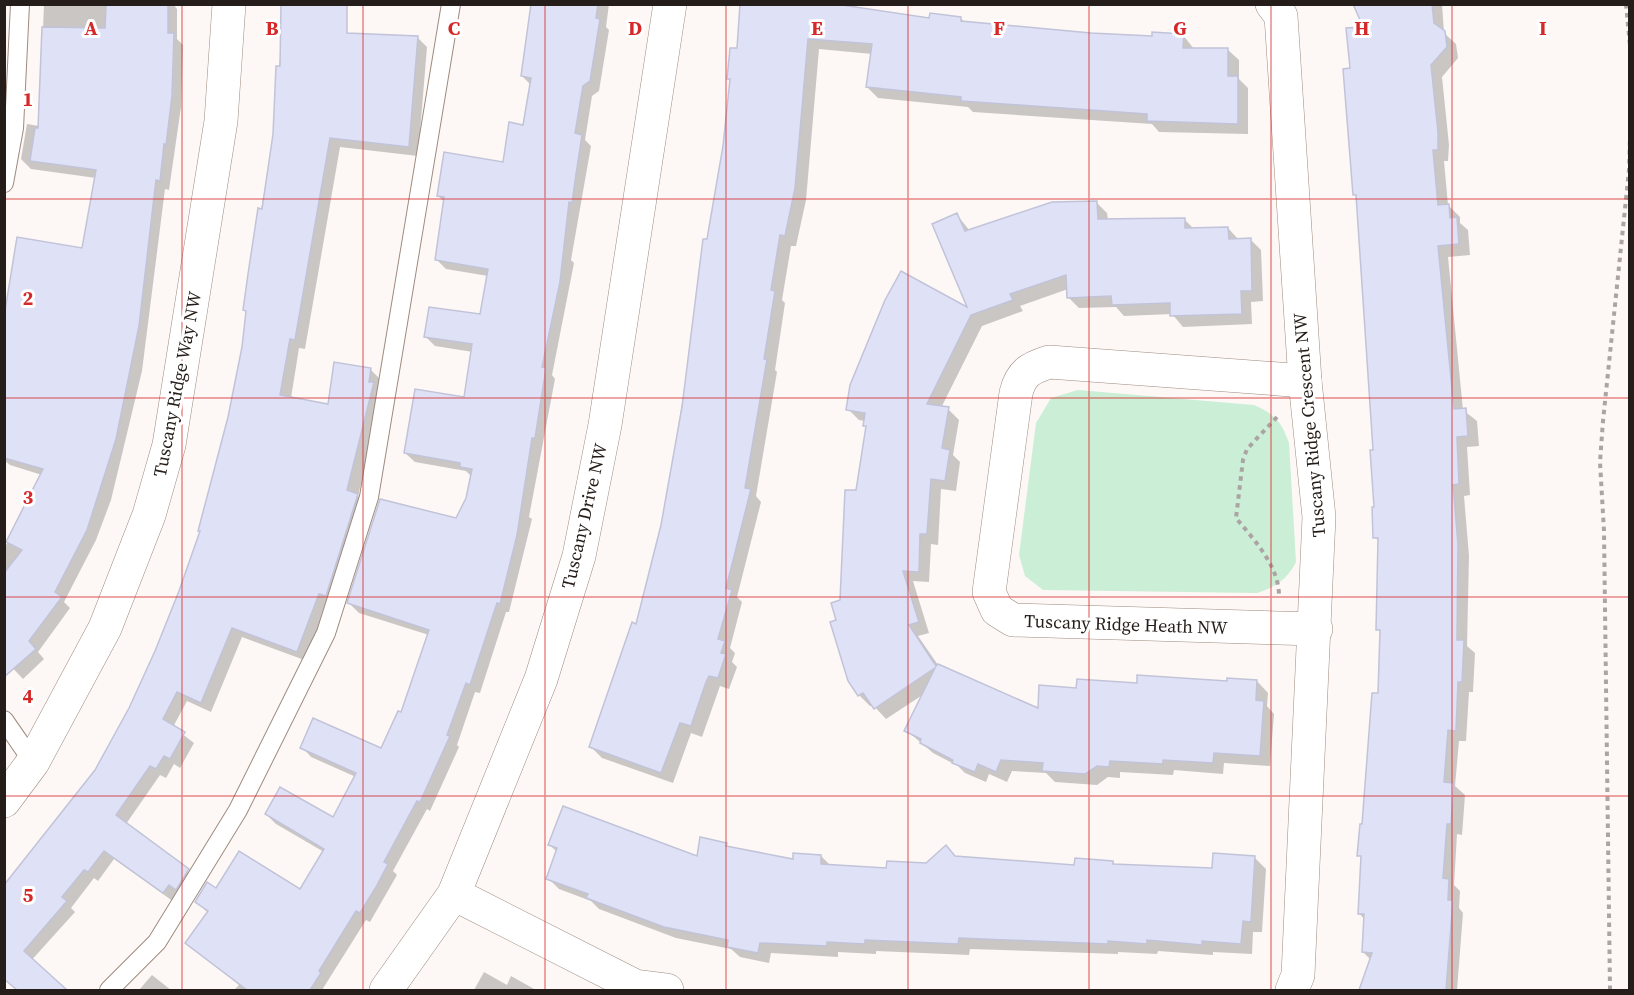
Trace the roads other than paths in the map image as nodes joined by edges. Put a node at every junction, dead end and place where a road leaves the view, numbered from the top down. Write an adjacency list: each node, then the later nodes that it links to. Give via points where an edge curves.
1 (20, 4): 6 (lane, via 14,128)
2 (229, 4): 10 (street, Tuscany Ridge Way NW, via 221,121 169,446 149,515 105,628)
3 (451, 4): 13 (lane, via 369,497 326,633 238,810 157,942)
4 (670, 4): 12 (street, Tuscany Drive NW, via 604,425 579,556 541,679)
5 (1272, 4): 7 (street, Tuscany Ridge Crescent NW, via 1281,16)
6 (4, 183)
7 (1291, 380): 8 (street, Tuscany Ridge Crescent NW, via 1319,517); 8 (street, Tuscany Ridge Heath NW, via 1049,362 1030,369 1019,379 1016,393 989,592 997,610 1013,620)
8 (1316, 629): 16 (street, Tuscany Ridge Crescent NW, via 1298,975)
9 (4, 720): 10 (lane)
10 (33, 762): 11 (street, Tuscany Ridge Way NW)
11 (4, 801)
12 (454, 894): 14 (street, Tuscany Drive NW); 15 (street, via 635,986)
13 (109, 990)
14 (386, 990)
15 (667, 990)
16 (1292, 990)

